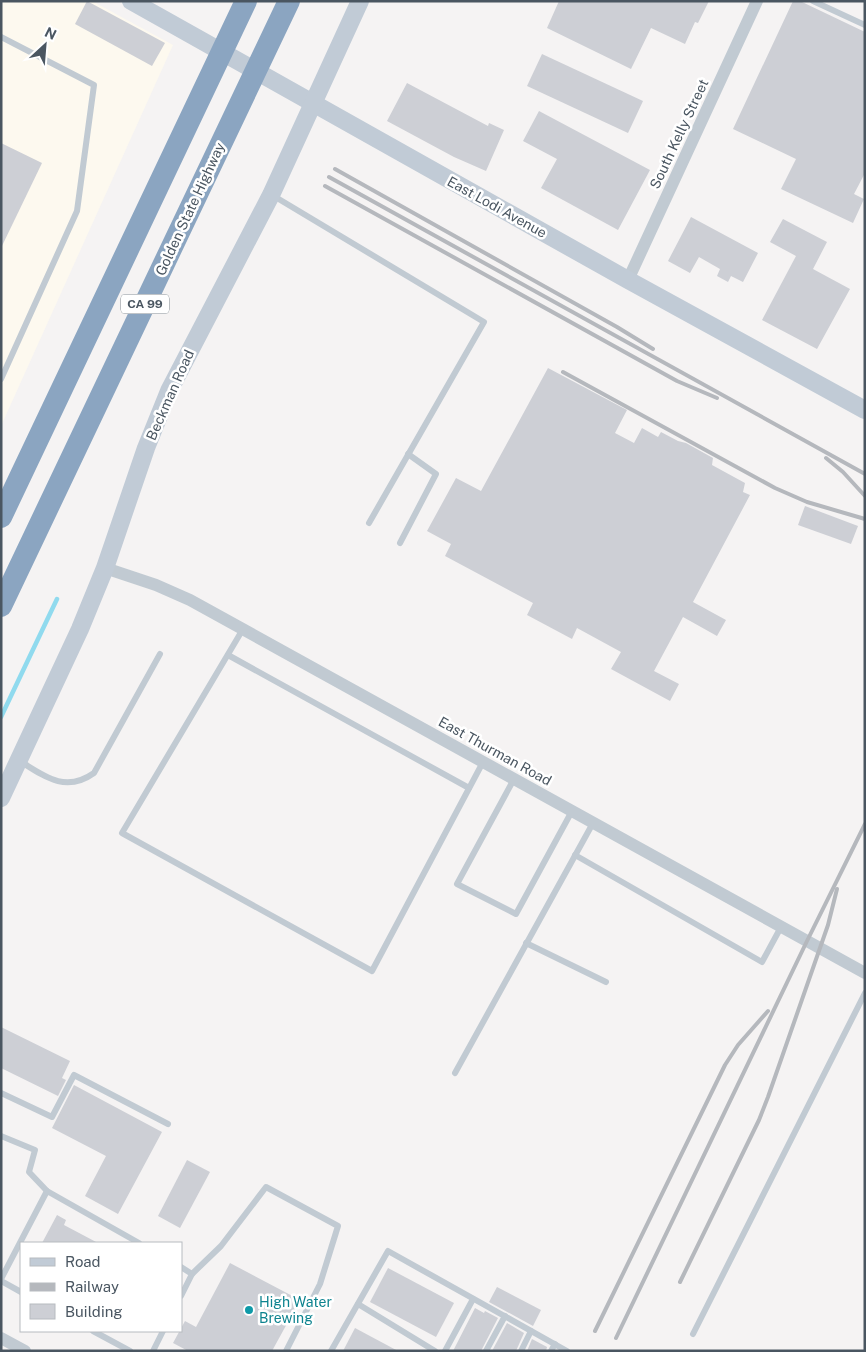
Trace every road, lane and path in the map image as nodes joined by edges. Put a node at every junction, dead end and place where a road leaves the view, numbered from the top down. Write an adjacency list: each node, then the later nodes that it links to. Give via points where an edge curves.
1 (131, 1): 9 (street, East Lodi Avenue)
2 (246, 1): 15 (highway, CA 99)
3 (288, 1): 19 (highway, Golden State Highway / CA 99)
4 (360, 1): 9 (street, Beckman Road)
5 (757, 1): 11 (street, South Kelly Street)
6 (813, 1): 7 (lane)
7 (865, 25)
8 (1, 37): 12 (lane, via 94,85 77,211)
9 (313, 103): 10 (street, Beckman Road); 11 (street, East Lodi Avenue)
10 (271, 195): 14 (lane, via 484,322); 18 (street, Beckman Road, via 169,391)
11 (628, 280): 13 (street, East Lodi Avenue)
12 (1, 379)
13 (865, 410)
14 (408, 454): 16 (lane); 17 (lane, via 436,474)
15 (1, 518)
16 (369, 523)
17 (400, 543)
18 (105, 568): 20 (street, East Thurman Road, via 190,600); 23 (street, Beckman Road, via 63,668)
19 (1, 606)
20 (243, 629): 22 (lane); 24 (street, East Thurman Road)
21 (160, 654): 23 (lane, via 94,773 76,782 55,781)
22 (228, 655): 26 (lane); 26 (lane, via 122,833 372,971)
23 (19, 760): 27 (street, Beckman Road)
24 (483, 762): 25 (street, East Thurman Road); 26 (lane)
25 (514, 779): 28 (street, East Thurman Road); 28 (lane, via 457,884 516,914)
26 (469, 788)
27 (1, 798)
28 (572, 811): 29 (street, East Thurman Road)
29 (593, 823): 30 (lane); 31 (street, East Thurman Road)
30 (575, 855): 31 (lane, via 762,962); 32 (lane)
31 (781, 927): 33 (street, East Thurman Road)
32 (526, 943): 34 (lane); 36 (lane)
33 (865, 973)
34 (606, 982)
35 (865, 993): 55 (lane)
36 (455, 1073)
37 (1, 1093): 38 (lane, via 52,1117 74,1075)
38 (168, 1124)
39 (1, 1136): 40 (lane, via 35,1150 29,1172)
40 (47, 1191): 41 (lane); 42 (lane)
41 (21, 1242)
42 (137, 1242)
43 (20, 1243): 46 (lane)
44 (182, 1268): 45 (lane)
45 (192, 1274): 48 (lane); 61 (lane, via 221,1246 266,1187 338,1226 320,1284)
46 (1, 1280): 47 (lane)
47 (20, 1291)
48 (182, 1294)
49 (473, 1299): 50 (lane, via 388,1251); 51 (lane); 64 (lane)
50 (358, 1304): 62 (lane); 63 (lane)
51 (505, 1316): 52 (lane); 65 (lane)
52 (532, 1331): 57 (lane); 66 (lane)
53 (95, 1332): 59 (lane)
54 (163, 1332): 60 (lane)
55 (693, 1334)
56 (1, 1338): 58 (street)
57 (555, 1344): 67 (lane); 68 (lane)
58 (25, 1351)
59 (130, 1351)
60 (153, 1351)
61 (286, 1351)
62 (331, 1351)
63 (436, 1351)
64 (445, 1351)
65 (486, 1351)
66 (520, 1351)
67 (551, 1351)
68 (567, 1351)

